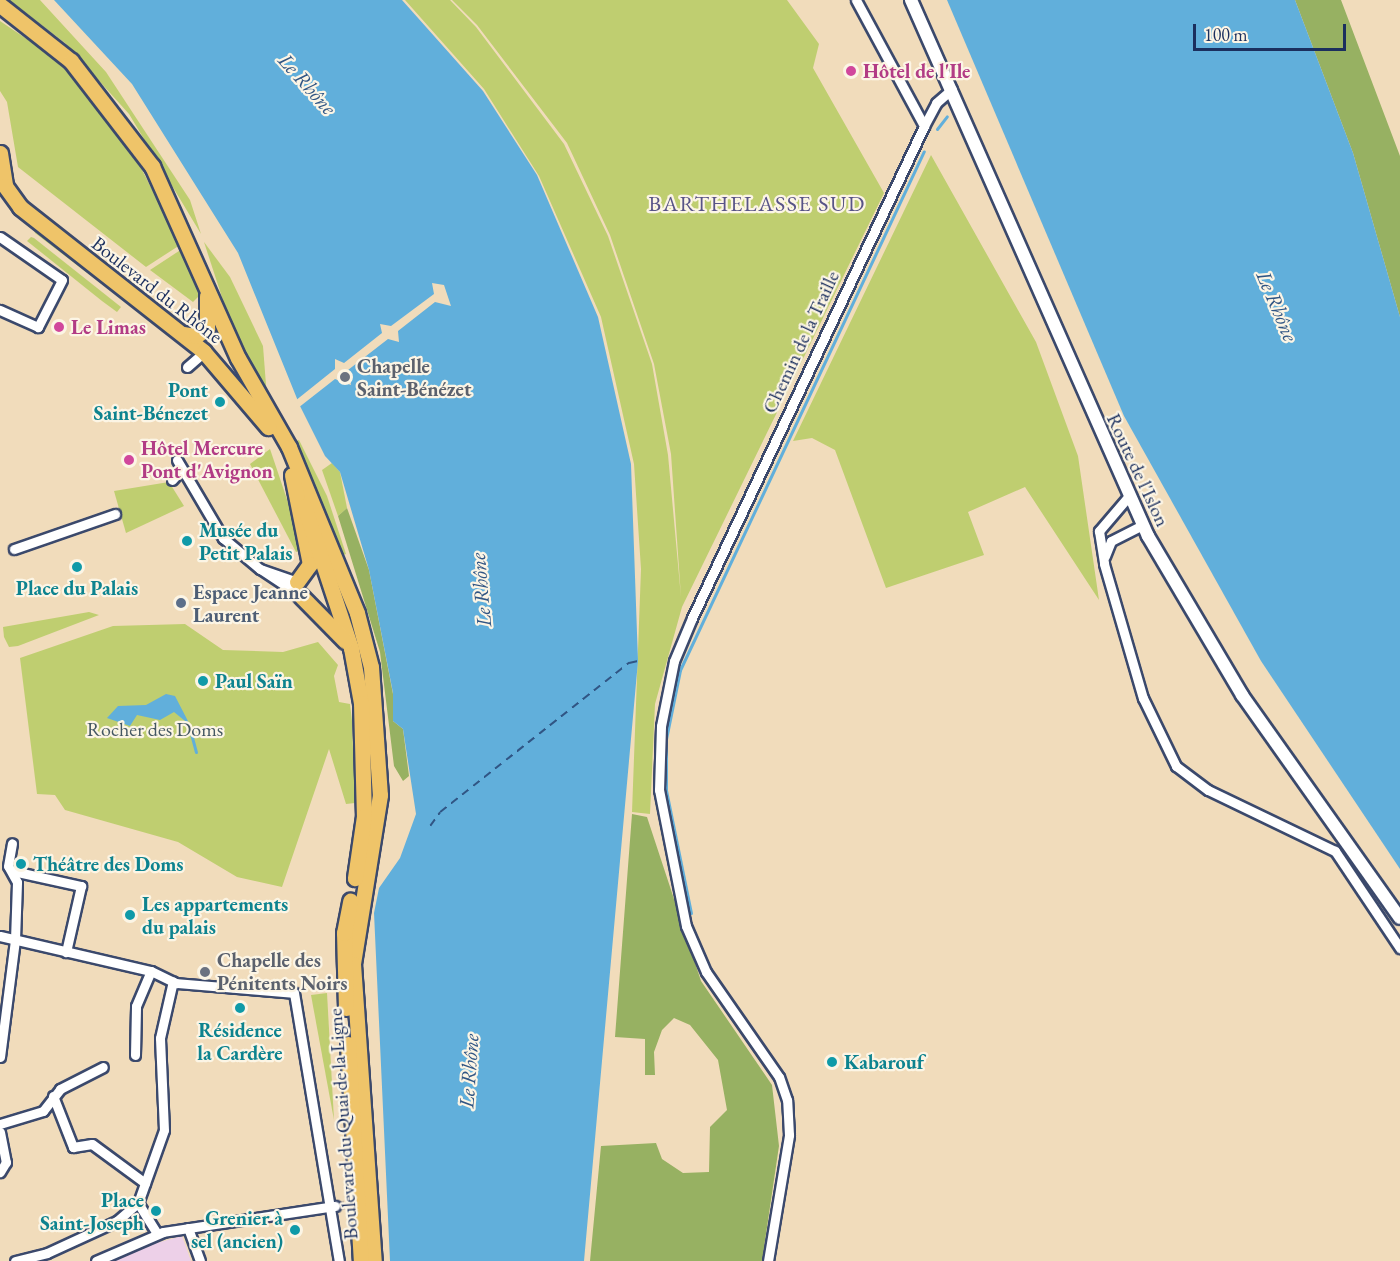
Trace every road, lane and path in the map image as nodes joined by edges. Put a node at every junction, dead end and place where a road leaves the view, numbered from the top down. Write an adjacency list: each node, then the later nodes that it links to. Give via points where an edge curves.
1 (856, 0): 5 (street)
2 (911, 0): 4 (street, Route de l'Islon)
3 (0, 5): 9 (main road, via 72,61 130,131 167,193)
4 (952, 89): 5 (street, Chemin de la Traille, via 936,103); 20 (street, Route de l'Islon)
5 (924, 126): 59 (street, Chemin de la Traille, via 692,618 666,693 659,790 682,910 697,955 779,1077 788,1100 789,1135)
6 (0, 153): 7 (main road)
7 (4, 193): 12 (main road, Boulevard du Rhône)
8 (0, 237): 10 (street, via 62,280 38,327)
9 (202, 271): 11 (main road); 15 (main road, via 238,358)
10 (0, 310)
11 (210, 313): 12 (main road, via 204,332); 13 (main road, via 213,332)
12 (183, 334): 13 (main road, Boulevard du Rhône)
13 (204, 351): 14 (street); 15 (main road, Boulevard du Rhône)
14 (187, 367)
15 (277, 433): 18 (main road, Boulevard du Quai de la Ligne); 24 (main road, Boulevard du Quai de la Ligne)
16 (177, 460): 17 (street)
17 (181, 470): 19 (street); 26 (street, via 223,538)
18 (292, 475): 27 (main road, Boulevard du Quai de la Ligne); 28 (main road, via 310,564)
19 (172, 480)
20 (1128, 497): 22 (street, Route de l'Islon); 25 (street, via 1099,531)
21 (115, 514): 23 (street)
22 (1143, 525): 25 (street, via 1111,541); 33 (street, Route de l'Islon, via 1242,695)
23 (15, 549)
24 (338, 564): 27 (main road); 29 (main road, Boulevard du Quai de la Ligne)
25 (1104, 564): 36 (street, via 1143,698 1176,766 1208,790 1335,851)
26 (260, 568): 28 (street); 28 (street)
27 (331, 585): 28 (main road); 29 (main road); 30 (main road, Boulevard du Quai de la Ligne)
28 (299, 589): 30 (main road)
29 (357, 613): 49 (main road, Boulevard du Quai de la Ligne, via 371,667 380,795 353,964)
30 (351, 648): 49 (main road, Boulevard du Quai de la Ligne, via 361,703 365,782 362,840 343,942)
31 (12, 843): 32 (street, via 8,866)
32 (13, 872): 35 (street); 37 (street, via 81,886)
33 (1400, 918)
34 (0, 936): 35 (street)
35 (15, 940): 37 (street); 41 (street)
36 (1400, 948)
37 (66, 952): 38 (street)
38 (151, 971): 39 (street); 40 (street, via 136,1006)
39 (173, 981): 47 (street, via 159,1038 164,1130); 50 (street, via 294,993)
40 (135, 1055)
41 (0, 1058)
42 (103, 1068): 43 (street)
43 (52, 1096): 44 (street, via 43,1111); 47 (street, via 73,1147 92,1144)
44 (0, 1124)
45 (1, 1139): 46 (street, via 6,1162)
46 (0, 1172)
47 (146, 1183): 48 (street)
48 (138, 1203): 52 (street); 53 (street, via 101,1228 47,1253)
49 (359, 1203): 57 (main road, Boulevard du Quai de la Ligne); 58 (main road, Boulevard du Quai de la Ligne)
50 (334, 1207): 51 (street); 56 (street)
51 (188, 1228): 52 (street); 55 (street)
52 (157, 1234): 54 (street)
53 (15, 1261)
54 (96, 1261)
55 (200, 1261)
56 (339, 1261)
57 (361, 1261)
58 (374, 1261)
59 (768, 1261)

